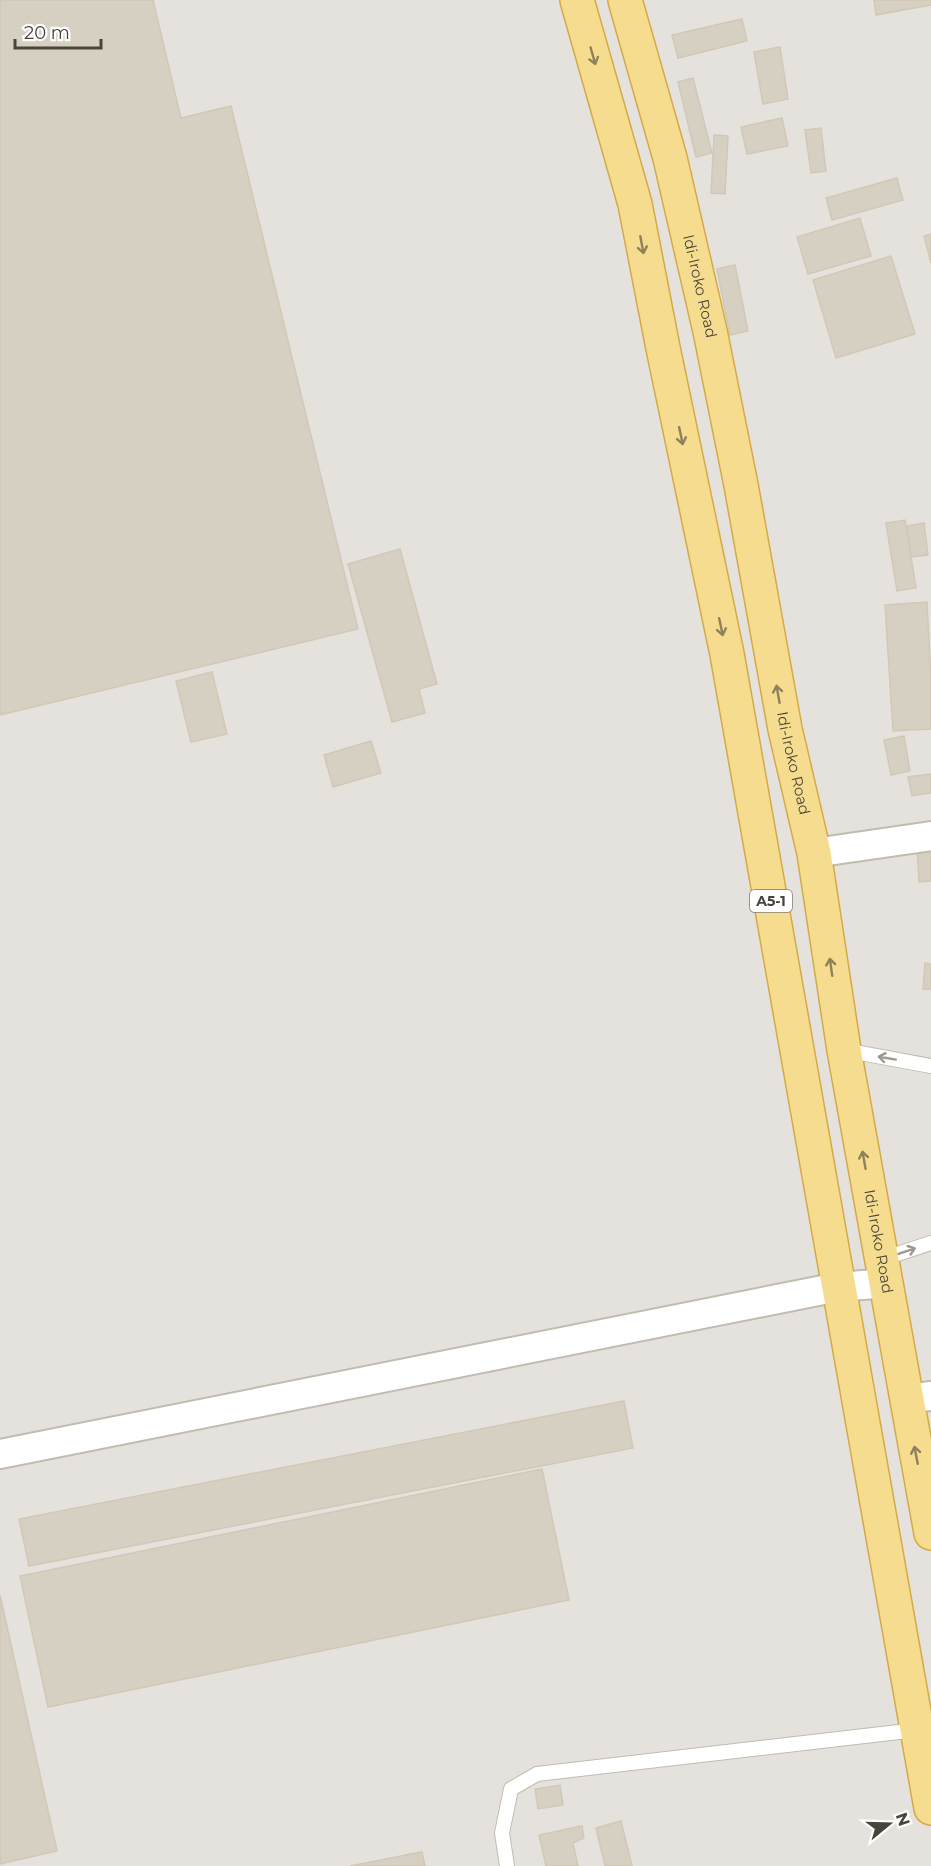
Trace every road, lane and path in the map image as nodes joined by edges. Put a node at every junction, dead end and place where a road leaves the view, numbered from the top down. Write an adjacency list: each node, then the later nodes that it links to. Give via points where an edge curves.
1 (577, 0): 9 (highway, A5-1, one-way to 9, via 634,204 727,654)
2 (625, 0): 4 (highway, Idi-Iroko Road, one-way to 2, via 785,729 710,331 670,158)
3 (931, 836): 4 (street)
4 (814, 853): 5 (highway, Idi-Iroko Road, one-way to 4)
5 (844, 1050): 6 (lane, one-way to 5); 8 (highway, Idi-Iroko Road, one-way to 5)
6 (931, 1066)
7 (931, 1243): 8 (lane, one-way to 7)
8 (884, 1271): 9 (street); 10 (highway, Idi-Iroko Road)
9 (838, 1287): 11 (street); 13 (highway, A5-1)
10 (918, 1398): 12 (highway, Idi-Iroko Road, one-way to 10)
11 (0, 1454)
12 (931, 1533)
13 (916, 1730): 14 (highway, A5-1); 15 (lane, via 537,1774 511,1789 502,1833)
14 (931, 1808)
15 (507, 1866)

